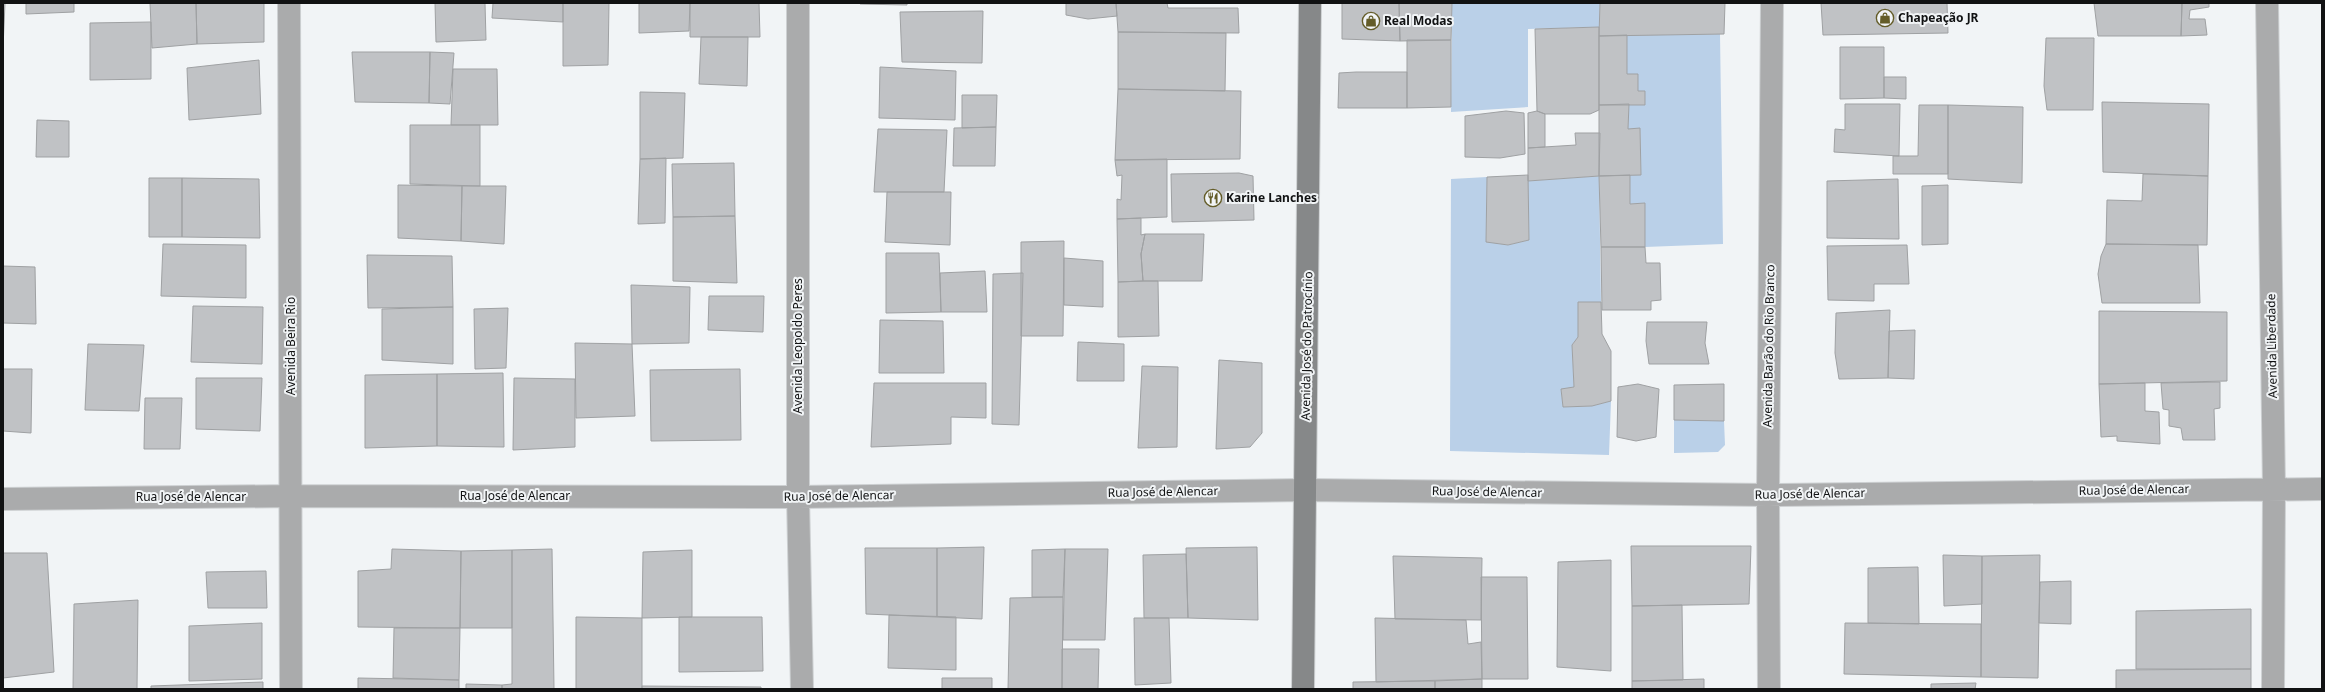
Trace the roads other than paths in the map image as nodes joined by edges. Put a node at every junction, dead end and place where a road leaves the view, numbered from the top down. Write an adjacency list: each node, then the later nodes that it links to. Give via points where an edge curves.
1 (289, 3): 10 (street, Avenida Beira Rio)
2 (798, 3): 11 (street, Avenida Leopoldo Peres)
3 (1310, 3): 8 (street, Avenida José do Patrocínio)
4 (1772, 3): 9 (street, Avenida Barão do Rio Branco)
5 (2267, 3): 6 (street, Avenida Liberdade)
6 (2274, 488): 7 (street, Rua José de Alencar); 9 (street, Rua José de Alencar); 17 (street, Avenida Liberdade)
7 (2322, 489)
8 (1305, 490): 9 (street, Rua José de Alencar); 11 (street, Rua José de Alencar); 15 (street, Avenida José do Patrocínio)
9 (1768, 495): 16 (street, Avenida Barão do Rio Branco)
10 (292, 496): 11 (street, Rua José de Alencar); 12 (street, Rua José de Alencar); 13 (street, Avenida Beira Rio)
11 (798, 496): 14 (street, Avenida Leopoldo Peres)
12 (3, 499)
13 (291, 689)
14 (802, 689)
15 (1303, 689)
16 (1770, 689)
17 (2273, 689)

